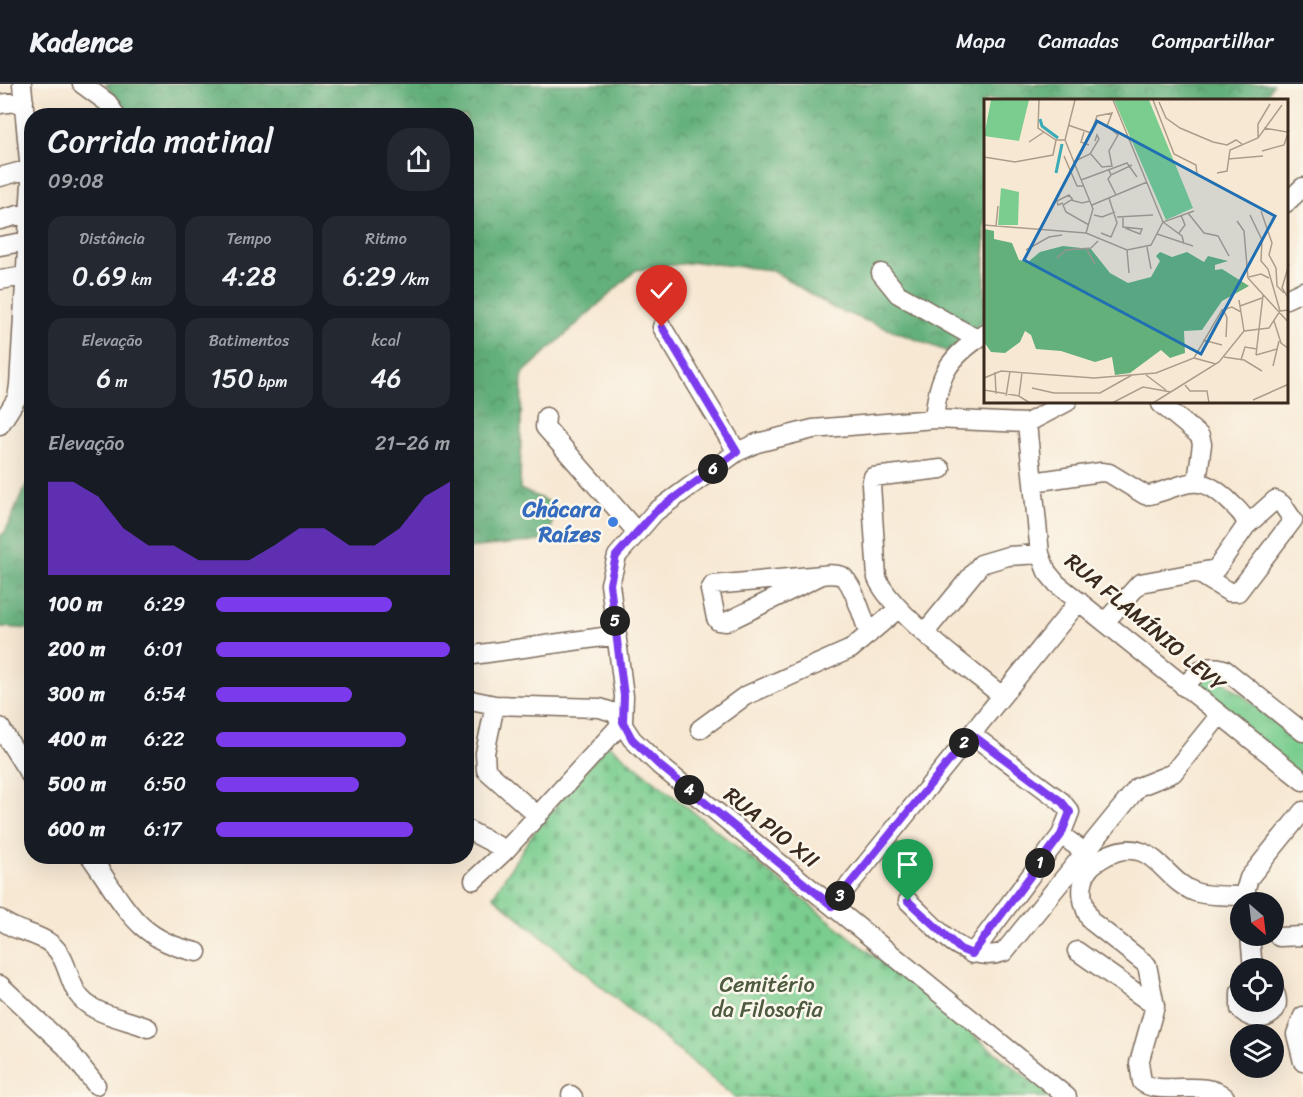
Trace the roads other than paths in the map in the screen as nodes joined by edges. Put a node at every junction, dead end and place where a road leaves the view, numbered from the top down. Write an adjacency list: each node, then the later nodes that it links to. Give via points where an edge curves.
1 (82, 84): 5 (street)
2 (23, 93): 3 (street); 4 (street)
3 (0, 104)
4 (24, 108)
5 (111, 108)
6 (24, 171): 7 (street)
7 (0, 177)
8 (1303, 187): 9 (street)
9 (1288, 201)
10 (24, 214): 11 (street)
11 (0, 220)
12 (24, 242): 13 (street)
13 (0, 246)
14 (881, 273): 21 (street, via 898,294)
15 (24, 276): 16 (street)
16 (0, 280)
17 (1303, 291): 19 (street)
18 (24, 292): 24 (street, via 18,391)
19 (1288, 298)
20 (662, 327): 29 (street)
21 (981, 337): 26 (street, via 946,366 936,396)
22 (1063, 404): 27 (street)
23 (1161, 404): 32 (street, via 1200,436)
24 (6, 406): 28 (street)
25 (546, 417): 34 (street, via 545,427)
26 (934, 419): 27 (street); 29 (street, via 813,429)
27 (1027, 423): 31 (street, RUA FLAMÍNIO LEVY)
28 (0, 425)
29 (737, 452): 34 (street, via 655,512)
30 (941, 469): 39 (street, via 873,477 877,578)
31 (1033, 482): 32 (street, via 1101,472 1145,495); 35 (street, RUA FLAMÍNIO LEVY)
32 (1197, 482): 33 (street, via 1215,487 1244,516)
33 (1246, 526): 36 (street, via 1216,569); 36 (street, via 1275,500 1293,520 1238,592 1229,592)
34 (636, 531): 43 (street, via 616,556 611,571)
35 (1040, 554): 38 (street, RUA FLAMÍNIO LEVY, via 1047,572); 41 (street, via 1008,556 981,564)
36 (1200, 574): 40 (street, via 1140,583)
37 (822, 575): 37 (street, via 726,622 716,618 710,590 713,585); 42 (street, via 844,577)
38 (1079, 601): 40 (street, RUA FLAMÍNIO LEVY); 46 (street)
39 (898, 609): 41 (street); 42 (street)
40 (1105, 622): 45 (street, RUA FLAMÍNIO LEVY)
41 (926, 631): 46 (street)
42 (869, 634): 52 (street, via 851,649 745,696)
43 (617, 635): 44 (street); 50 (street)
44 (474, 655)
45 (1184, 687): 49 (street, RUA FLAMÍNIO LEVY); 53 (street, via 1204,668 1224,669)
46 (1002, 696): 54 (street)
47 (474, 701): 48 (street)
48 (495, 705): 50 (street, via 600,708 615,713); 58 (street, via 484,766)
49 (1219, 716): 56 (street, RUA FLAMÍNIO LEVY); 62 (street, via 1173,773 1138,787)
50 (623, 722): 58 (street); 68 (street, RUA PIO XII, via 632,739 659,765)
51 (0, 727): 55 (street)
52 (700, 729)
53 (1303, 732)
54 (971, 734): 60 (street, via 1062,802 1070,812); 68 (street)
55 (24, 765)
56 (1303, 781)
57 (1303, 811): 65 (street, via 1249,878)
58 (538, 816): 61 (street)
59 (474, 833): 61 (street)
60 (1061, 835): 62 (street); 74 (street)
61 (506, 850): 64 (street)
62 (1086, 853): 74 (street, via 1004,952 993,956)
63 (95, 864): 73 (street, via 147,933 179,949)
64 (474, 880)
65 (1247, 892)
66 (1230, 897): 76 (street, via 1187,888 1160,862 1138,850 1112,854 1089,868 1082,890 1085,911 1091,921 1145,961)
67 (908, 901): 74 (street, via 960,949)
68 (832, 906): 83 (street, RUA PIO XII)
69 (0, 919): 80 (street, via 50,944 69,970 76,992 92,1008)
70 (1303, 936): 71 (street)
71 (1284, 937)
72 (1077, 951): 76 (street)
73 (197, 952)
74 (972, 954)
75 (0, 985): 82 (street, via 66,1047)
76 (1155, 1006): 84 (street, via 1139,1063 1142,1082 1154,1087 1211,1090)
77 (1243, 1012): 78 (street, via 1255,1020)
78 (1272, 1013): 79 (street)
79 (1300, 1022): 81 (street, via 1296,1034)
80 (147, 1028)
81 (1303, 1062)
82 (96, 1085)
83 (1067, 1097)
84 (1225, 1097)

